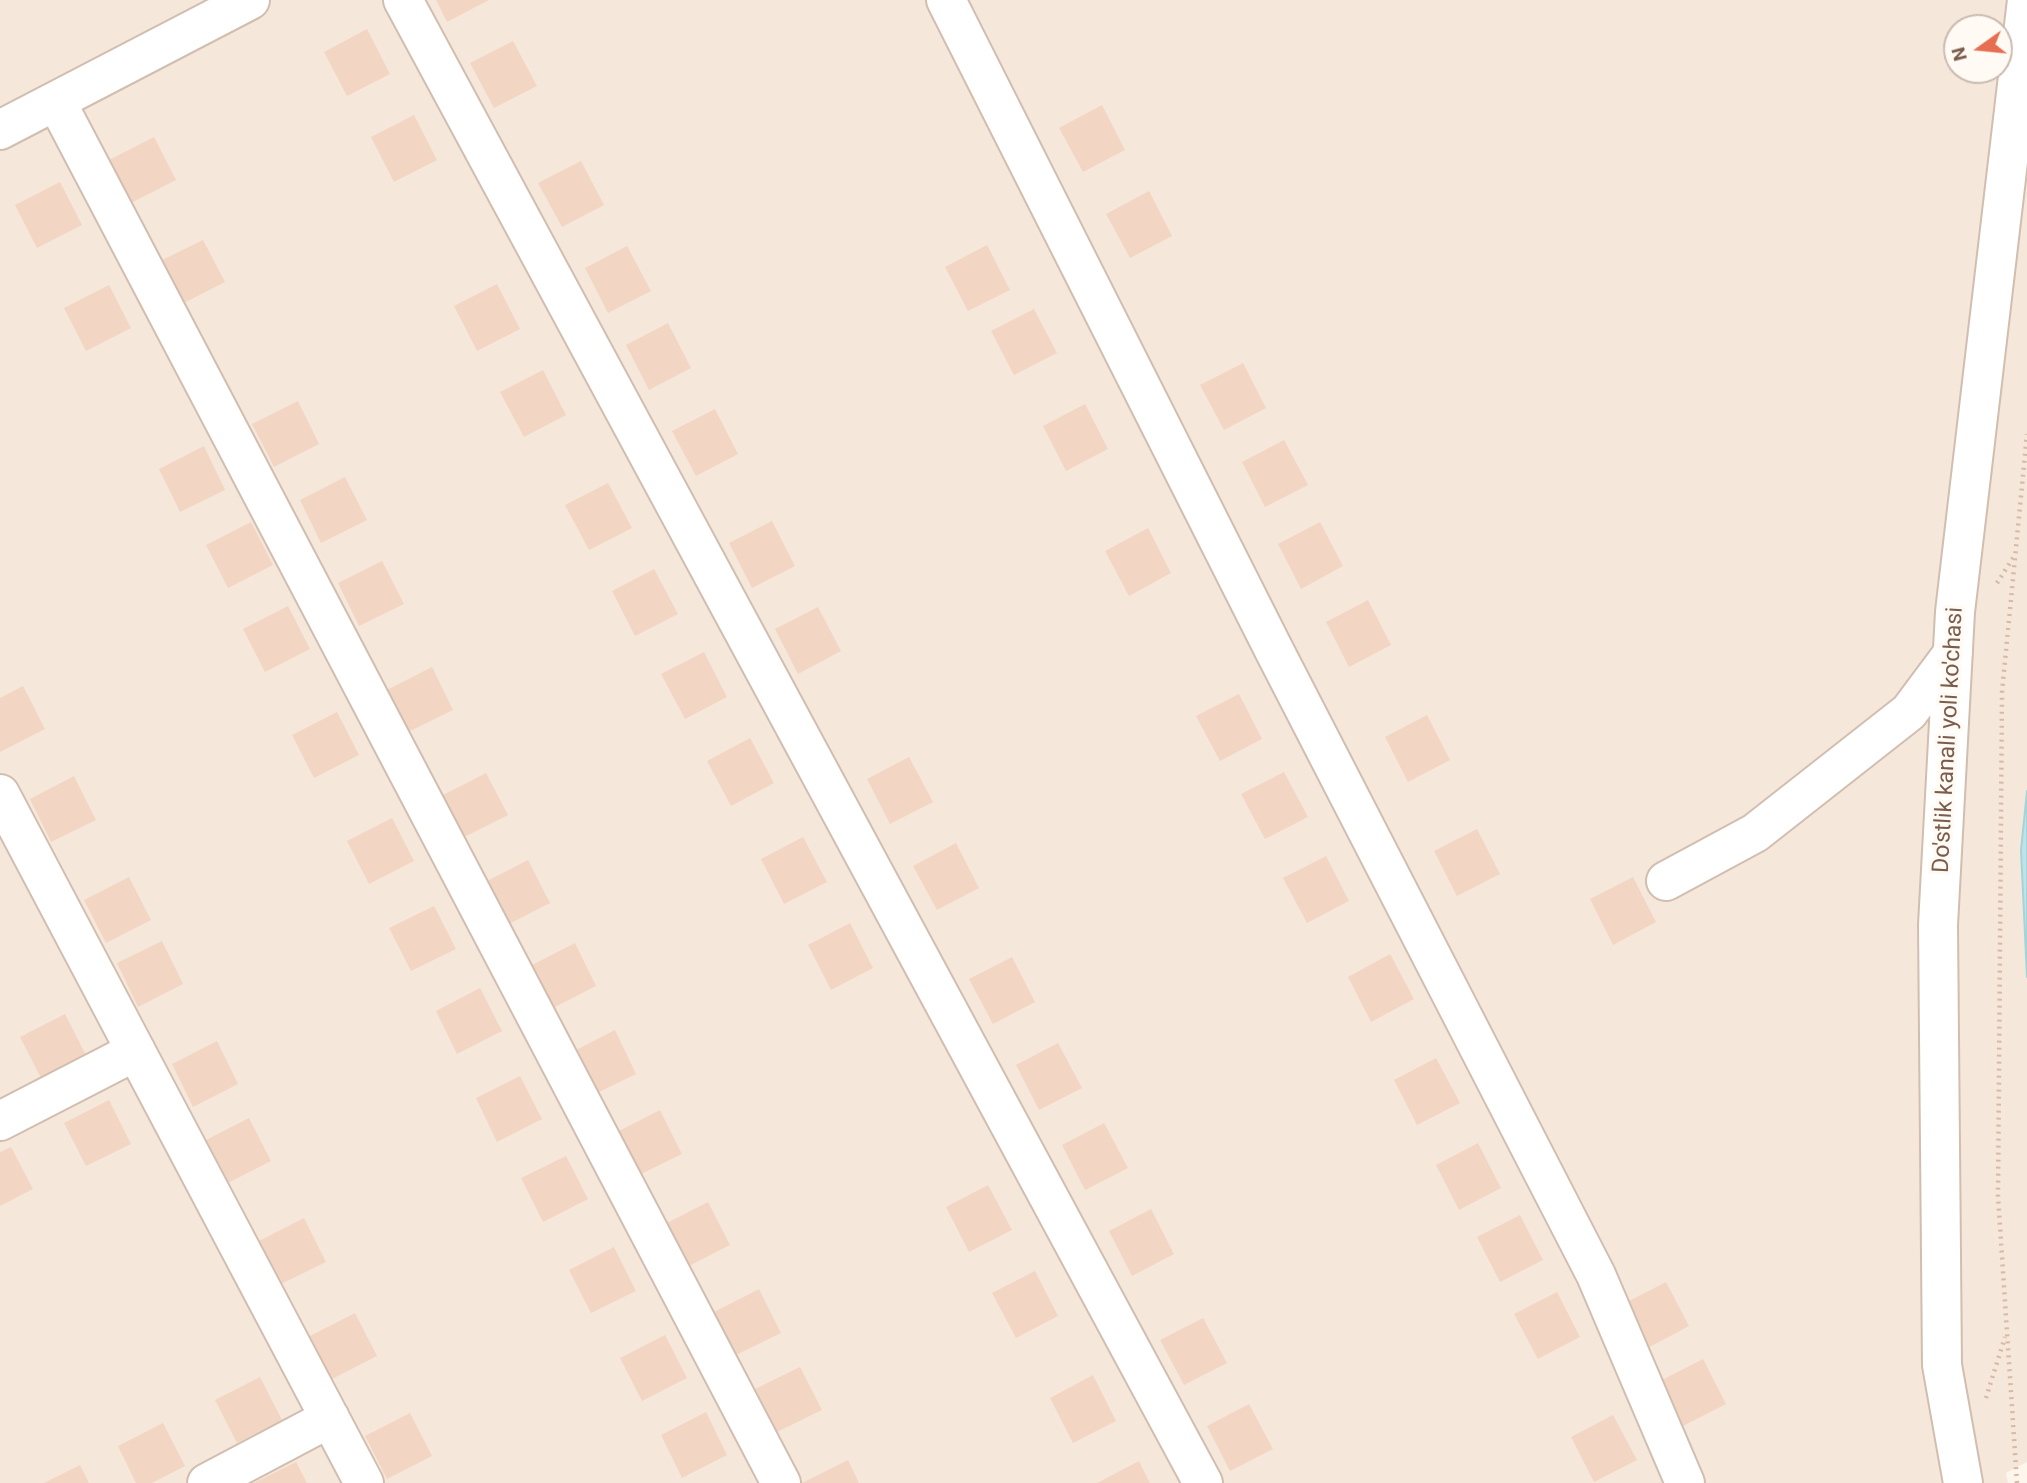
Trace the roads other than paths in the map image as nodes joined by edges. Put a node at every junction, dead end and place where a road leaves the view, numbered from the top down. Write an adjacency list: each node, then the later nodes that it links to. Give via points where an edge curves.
1 (250, 0): 5 (street)
2 (403, 0): 17 (street)
3 (946, 0): 18 (street, via 1597,1275)
4 (2026, 0): 7 (street, Do'stlik kanali yoli ko'chasi)
5 (56, 101): 6 (street); 16 (street)
6 (0, 130)
7 (1953, 653): 9 (street, via 1909,712 1755,833); 13 (street, Do'stlik kanali yoli ko'chasi, via 1938,925 1942,1365)
8 (0, 794): 10 (street)
9 (1666, 881)
10 (136, 1051): 11 (street); 12 (street)
11 (0, 1121)
12 (330, 1418): 14 (street); 15 (street)
13 (1956, 1480)
14 (207, 1483)
15 (364, 1483)
16 (781, 1483)
17 (1203, 1483)
18 (1685, 1483)

